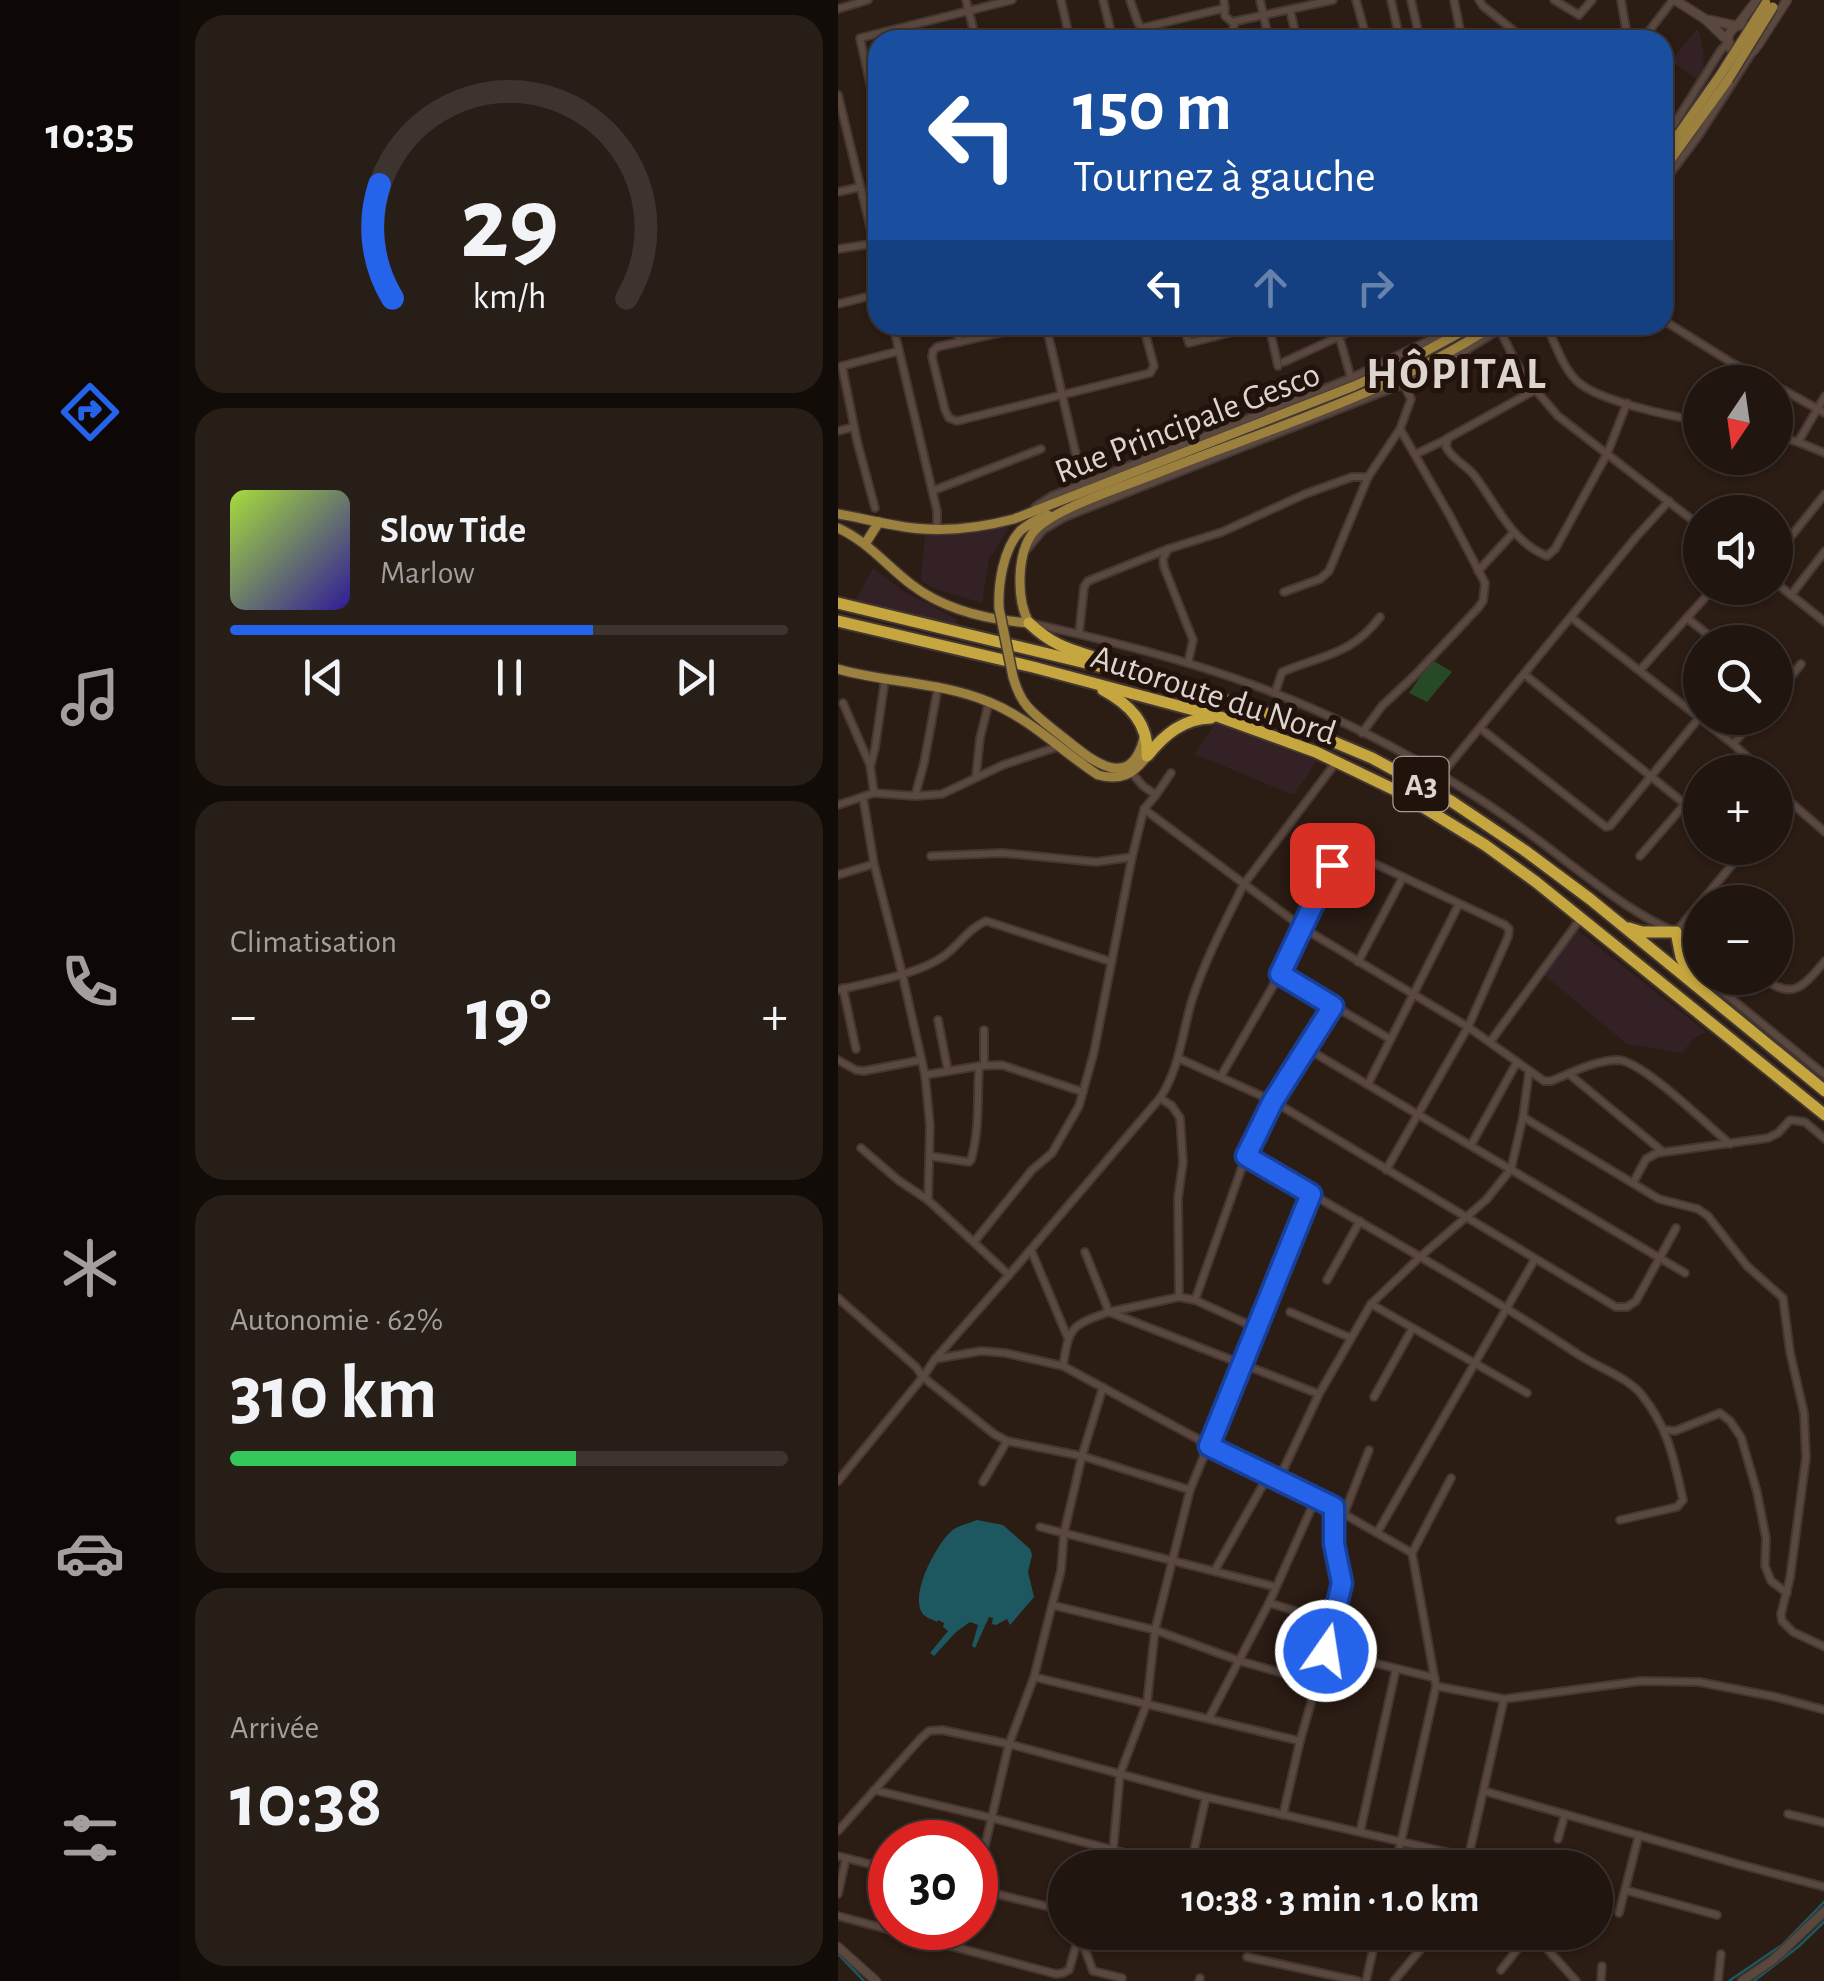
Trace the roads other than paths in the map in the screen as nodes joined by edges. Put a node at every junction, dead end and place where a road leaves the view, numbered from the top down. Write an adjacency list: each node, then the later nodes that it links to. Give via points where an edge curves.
1 (868, 0): 22 (street)
2 (966, 0): 25 (street)
3 (1012, 0): 25 (street)
4 (1061, 0): 33 (street)
5 (1103, 0): 34 (street)
6 (1130, 0): 30 (street)
7 (1260, 0): 26 (street)
8 (1333, 0): 23 (street)
9 (1356, 0): 37 (street)
10 (1391, 0): 38 (street)
11 (1410, 0): 39 (street)
12 (1454, 0): 40 (street)
13 (1479, 0): 41 (street)
14 (1554, 0): 15 (street, via 1579,15)
15 (1592, 0)
16 (1621, 0): 42 (street)
17 (1674, 0): 27 (street); 43 (street)
18 (1787, 0): 46 (street)
19 (838, 1): 22 (street)
20 (1768, 2): 29 (street); 48 (main road, bridge)
21 (1225, 4): 28 (street, via 1226,20); 30 (street)
22 (848, 5): 24 (street)
23 (1291, 6): 26 (street)
24 (838, 10)
25 (968, 10): 31 (street); 32 (street)
26 (1264, 16): 28 (street); 36 (street)
27 (1705, 19): 29 (street); 45 (street)
28 (1235, 22): 35 (street)
29 (1737, 26): 45 (street); 46 (street, via 1752,27)
30 (1142, 28)
31 (891, 30)
32 (973, 30)
33 (1068, 30)
34 (1110, 30)
35 (1234, 30)
36 (1268, 30)
37 (1364, 30)
38 (1398, 30)
39 (1418, 30)
40 (1460, 30)
41 (1512, 30)
42 (1626, 30)
43 (1650, 30)
44 (868, 36): 47 (street, via 860,38)
45 (1728, 42): 46 (street, via 1745,55); 50 (street)
46 (1756, 48): 53 (street)
47 (868, 74)
48 (1724, 77): 51 (main road); 52 (main road)
49 (838, 95): 54 (street)
50 (1673, 126)
51 (1673, 143)
52 (1673, 155)
53 (1673, 169)
54 (860, 186): 55 (street); 56 (street)
55 (838, 192)
56 (868, 214)
57 (868, 244): 58 (street)
58 (838, 249)
59 (868, 296): 60 (street)
60 (838, 304)
61 (1673, 326): 80 (street)
62 (895, 335): 79 (street)
63 (958, 335): 78 (street)
64 (990, 335): 78 (street)
65 (1048, 335): 85 (street)
66 (1146, 335): 85 (street, via 1150,373)
67 (1186, 335): 76 (street, via 1188,342)
68 (1218, 335): 76 (street)
69 (1272, 335): 77 (street, via 1281,364)
70 (1440, 335): 82 (street)
71 (1456, 335): 110 (main road, Rue Principale Gesco, via 1354,386)
72 (1483, 335): 105 (main road, Rue Principale Gesco, via 1356,396)
73 (1488, 335): 83 (street)
74 (1504, 335): 84 (street)
75 (1551, 335): 88 (street, via 1576,380)
76 (1214, 336)
77 (1338, 336): 82 (street)
78 (960, 342): 85 (street, via 937,347 932,357 949,418)
79 (899, 351): 81 (street); 103 (street)
80 (1736, 365)
81 (840, 366): 91 (street)
82 (1351, 378): 102 (street)
83 (1403, 384): 92 (street, via 1411,399); 119 (street, via 1065,517 1042,530)
84 (1536, 390): 94 (street); 99 (street)
85 (1063, 394): 102 (street)
86 (1793, 396): 89 (street)
87 (1824, 396): 89 (street)
88 (1628, 403): 90 (street); 99 (street)
89 (1821, 412): 96 (street)
90 (1683, 418)
91 (854, 427): 93 (street); 107 (street)
92 (1400, 429): 98 (street); 101 (street)
93 (838, 431)
94 (1448, 438): 98 (street); 114 (street, via 1447,451 1472,472)
95 (1793, 441): 96 (street)
96 (1798, 442): 100 (street)
97 (1041, 449): 103 (street)
98 (1416, 454): 120 (street)
99 (1607, 454): 106 (street); 114 (street, via 1552,554 1542,554)
100 (1824, 454)
101 (1368, 477): 117 (street, via 1352,477); 121 (street, via 1329,571)
102 (1083, 484): 110 (street)
103 (932, 491): 113 (street)
104 (1824, 494): 115 (street)
105 (1098, 497): 119 (main road, via 1040,526); 150 (main road, bridge, via 1044,516 1017,535 1000,580 999,608 1026,706 1096,764 1113,768 1132,762)
106 (1669, 501): 108 (street); 127 (street)
107 (875, 508)
108 (1683, 512)
109 (838, 514): 111 (main road, Rue Principale Gesco)
110 (1028, 514): 113 (main road, Rue Principale Gesco)
111 (879, 522): 113 (main road, Rue Principale Gesco); 116 (main road)
112 (838, 528): 116 (main road)
113 (937, 529)
114 (1514, 532): 120 (street)
115 (1793, 533)
116 (865, 544): 131 (main road, via 946,604)
117 (1168, 549): 133 (street, via 1088,582); 134 (street, via 1164,567 1193,640)
118 (1824, 551): 122 (street)
119 (1024, 554): 131 (main road, via 1020,594)
120 (1478, 571): 151 (street, via 1483,601)
121 (1284, 592)
122 (1793, 592)
123 (1793, 597): 130 (street)
124 (838, 603): 142 (highway, Autoroute du Nord)
125 (1699, 605): 128 (street)
126 (1380, 617): 144 (street, via 1353,645 1282,672)
127 (1572, 618): 137 (street); 138 (street)
128 (1687, 618): 132 (street); 137 (street)
129 (838, 621): 140 (highway, Autoroute du Nord)
130 (1824, 622)
131 (1029, 623): 133 (street); 142 (highway, via 1058,646)
132 (1695, 625)
133 (1079, 634): 134 (street)
134 (1188, 664): 144 (street)
135 (1801, 664): 139 (street)
136 (838, 669): 141 (main road)
137 (1640, 670): 147 (street)
138 (1524, 674): 149 (street); 165 (street)
139 (1793, 674)
140 (1066, 676): 148 (highway, Autoroute du Nord); 150 (highway, via 1124,703)
141 (885, 680): 143 (main road); 160 (street)
142 (1177, 685): 188 (highway, Autoroute du Nord / A3, via 1307,729 1424,786 1494,828)
143 (938, 687): 145 (main road); 168 (street)
144 (1275, 694): 151 (street)
145 (989, 702): 156 (main road); 164 (street)
146 (843, 703): 160 (street)
147 (1683, 705)
148 (1220, 717): 158 (highway, via 1180,726); 159 (highway, Autoroute du Nord / A3)
149 (1480, 728): 163 (street); 165 (street, via 1606,827)
150 (1146, 734): 158 (highway)
151 (1362, 734): 163 (street)
152 (1685, 735): 165 (street)
153 (1721, 735): 155 (street)
154 (1741, 735): 155 (street)
155 (1733, 744): 157 (street)
156 (1060, 746): 161 (main road, via 1098,775); 164 (street)
157 (1745, 755)
158 (1147, 756): 161 (main road)
159 (1336, 761): 183 (street); 186 (highway, Autoroute du Nord / A3, via 1444,818)
160 (870, 765): 166 (street)
161 (1132, 772): 167 (street)
162 (1171, 773): 167 (street)
163 (1441, 775): 190 (street, via 1620,901 1658,924)
164 (976, 776): 168 (street, via 942,794)
165 (1651, 777): 170 (street)
166 (874, 794): 168 (street); 169 (street)
167 (1156, 794): 174 (street)
168 (915, 796)
169 (863, 797): 171 (street); 179 (street)
170 (1683, 803)
171 (838, 804)
172 (1683, 805): 177 (street)
173 (1793, 805): 175 (street)
174 (1144, 809): 178 (street); 183 (street)
175 (1824, 832)
176 (931, 856): 178 (street)
177 (1640, 856)
178 (1132, 858): 194 (street)
179 (874, 864): 181 (street); 197 (street)
180 (1732, 865): 184 (street)
181 (838, 875)
182 (1404, 877): 185 (street); 189 (street, via 1342,852); 195 (street)
183 (1244, 884): 189 (street); 212 (street, via 1198,982)
184 (1716, 885)
185 (1458, 904): 201 (street); 206 (street, via 1510,932)
186 (1581, 918): 209 (street); 228 (highway, Autoroute du Nord / A3)
187 (1683, 923): 190 (street)
188 (1622, 926): 190 (highway, via 1642,932); 196 (highway, Autoroute du Nord / A3)
189 (1302, 928): 195 (street); 198 (street)
190 (1679, 928): 191 (street); 192 (highway)
191 (1683, 929)
192 (1683, 959)
193 (1824, 961): 200 (street)
194 (1112, 962): 197 (street, via 986,921 946,955); 225 (street)
195 (1358, 962): 201 (street)
196 (1683, 965)
197 (902, 974): 199 (street); 214 (street)
198 (1280, 974): 204 (street); 222 (street)
199 (840, 989): 210 (street)
200 (1793, 990)
201 (1414, 994): 206 (street); 208 (street)
202 (1720, 995): 224 (highway, Autoroute du Nord / A3)
203 (1724, 995): 221 (street)
204 (1333, 1006): 208 (street); 211 (street)
205 (938, 1020): 218 (street)
206 (1468, 1028): 209 (street); 229 (street)
207 (984, 1030): 216 (street)
208 (1391, 1040): 223 (street)
209 (1490, 1042): 215 (street)
210 (856, 1048)
211 (1306, 1048): 223 (street); 227 (street)
212 (1178, 1058): 222 (street); 226 (street)
213 (838, 1060): 214 (street, via 864,1071)
214 (921, 1060): 220 (street)
215 (1517, 1062): 217 (street); 233 (street)
216 (982, 1065): 218 (street); 225 (street, via 1002,1065); 236 (street, via 971,1160)
217 (1529, 1070): 219 (street, via 1546,1082); 230 (street)
218 (948, 1071): 220 (street)
219 (1569, 1074): 232 (street, via 1626,1062); 235 (street)
220 (925, 1075): 236 (street)
221 (1824, 1075)
222 (1221, 1076): 227 (street)
223 (1368, 1084): 229 (street)
224 (1824, 1091)
225 (1084, 1092): 246 (street, via 1052,1153)
226 (1160, 1098): 247 (street); 255 (street, via 1180,1118)
227 (1273, 1101): 237 (street); 239 (street)
228 (1824, 1115)
229 (1418, 1116): 233 (street); 239 (street)
230 (1523, 1117): 238 (street); 240 (street)
231 (1824, 1139): 232 (street, via 1805,1122 1790,1120 1773,1136)
232 (1730, 1144): 235 (street)
233 (1471, 1146): 238 (street)
234 (861, 1148): 242 (street)
235 (1664, 1152): 240 (street, via 1646,1159)
236 (929, 1156): 242 (street)
237 (1246, 1156): 241 (street); 257 (street)
238 (1510, 1169): 243 (street); 251 (street)
239 (1386, 1170): 243 (street)
240 (1633, 1184): 297 (street, via 1708,1216 1783,1298 1806,1458)
241 (1311, 1194): 244 (street); 262 (street)
242 (928, 1200): 246 (street)
243 (1467, 1217): 249 (street); 250 (street)
244 (1360, 1221): 249 (street); 254 (street)
245 (1676, 1228): 251 (street)
246 (974, 1242): 253 (street)
247 (1031, 1250): 253 (street); 264 (street)
248 (1085, 1252): 260 (street)
249 (1421, 1256): 258 (street); 259 (street)
250 (1535, 1258): 251 (street, via 1616,1307 1636,1301); 259 (street)
251 (1660, 1259): 252 (street)
252 (1684, 1273)
253 (1009, 1276): 266 (street)
254 (1327, 1280)
255 (1179, 1297): 257 (street); 260 (street)
256 (838, 1298): 270 (street)
257 (1195, 1300): 262 (street)
258 (1371, 1304): 263 (street); 265 (street)
259 (1507, 1308): 268 (street); 275 (street, via 1639,1390)
260 (1108, 1312): 264 (street); 267 (street)
261 (1290, 1312): 265 (street)
262 (1256, 1328): 267 (street)
263 (1412, 1329): 268 (street); 274 (street)
264 (1067, 1337): 269 (street)
265 (1350, 1338): 273 (street)
266 (935, 1358): 269 (street, via 993,1352); 270 (street)
267 (1242, 1363): 273 (street); 277 (street)
268 (1475, 1363): 272 (street); 292 (street)
269 (1063, 1366): 271 (street)
270 (923, 1377): 276 (street); 283 (street)
271 (1103, 1388): 277 (street); 279 (street)
272 (1527, 1393)
273 (1319, 1394): 282 (street)
274 (1374, 1397)
275 (1666, 1430): 289 (street, via 1681,1504); 297 (street, via 1720,1413 1730,1420 1757,1492 1765,1566 1770,1581)
276 (1007, 1441): 279 (street); 284 (street)
277 (1209, 1446): 280 (street); 285 (street)
278 (1369, 1450): 288 (street)
279 (1082, 1456): 285 (street); 291 (street)
280 (1268, 1476): 282 (street); 295 (street)
281 (1451, 1478): 293 (street)
282 (1278, 1480): 286 (street)
283 (838, 1482)
284 (983, 1482)
285 (1190, 1490): 294 (street)
286 (1316, 1498): 287 (street); 296 (street)
287 (1334, 1507): 288 (street); 300 (street, via 1342,1583)
288 (1344, 1514): 292 (street)
289 (1620, 1520)
290 (1040, 1527): 291 (street)
291 (1064, 1533): 294 (street); 299 (street)
292 (1377, 1533): 293 (street)
293 (1412, 1553): 307 (street)
294 (1174, 1562): 295 (street); 301 (street)
295 (1214, 1571): 296 (street)
296 (1276, 1587): 298 (street)
297 (1787, 1594): 302 (street, via 1782,1621)
298 (1269, 1603): 300 (street); 304 (street)
299 (1052, 1605): 301 (street); 306 (street)
300 (1333, 1622): 303 (street)
301 (1155, 1630): 304 (street); 310 (street)
302 (1824, 1647)
303 (1326, 1651): 305 (street); 308 (street)
304 (1240, 1660): 308 (street); 312 (street)
305 (1396, 1669): 307 (street); 325 (street)
306 (1034, 1677): 310 (street); 314 (street)
307 (1436, 1682): 309 (street); 328 (street)
308 (1317, 1683): 313 (street)
309 (1504, 1699): 311 (street, via 1641,1681 1699,1682); 317 (street)
310 (1147, 1703): 312 (street); 315 (street)
311 (1824, 1710)
312 (1210, 1718): 313 (street)
313 (1300, 1742): 319 (street)
314 (1009, 1744): 315 (street); 316 (street, via 929,1732); 322 (street)
315 (1120, 1774): 318 (street); 330 (street)
316 (873, 1790): 322 (street); 324 (street)
317 (1484, 1792): 320 (street); 334 (street)
318 (1206, 1797): 319 (street); 331 (street)
319 (1283, 1814): 325 (street)
320 (1565, 1814): 326 (street); 327 (street)
321 (1788, 1814): 323 (street)
322 (992, 1818): 329 (street)
323 (1824, 1823)
324 (838, 1831)
325 (1360, 1832): 328 (street)
326 (1639, 1835): 337 (street); 338 (street)
327 (1558, 1839)
328 (1402, 1842): 332 (street); 333 (street)
329 (1110, 1850)
330 (1114, 1850)
331 (1194, 1850)
332 (1400, 1850)
333 (1437, 1850)
334 (1470, 1850)
335 (842, 1857): 336 (street); 340 (street)
336 (868, 1863)
337 (1824, 1887)
338 (1626, 1890): 343 (street); 344 (street)
339 (998, 1893): 341 (street)
340 (838, 1894)
341 (1048, 1907)
342 (1824, 1911): 367 (street)
343 (1618, 1912)
344 (1717, 1915)
345 (838, 1916): 346 (street)
346 (868, 1924)
347 (838, 1947): 360 (street)
348 (966, 1950): 349 (street, via 1063,1973)
349 (1075, 1950)
350 (1086, 1950): 359 (street, via 1093,1971)
351 (1373, 1950): 362 (street)
352 (1420, 1950): 363 (street)
353 (1517, 1950): 358 (street)
354 (1548, 1950): 364 (street)
355 (1722, 1954): 366 (street)
356 (1247, 1958): 361 (street)
357 (1602, 1966): 365 (street)
358 (1501, 1970)
359 (1122, 1978)
360 (876, 1981)
361 (1358, 1981)
362 (1366, 1981)
363 (1394, 1981)
364 (1576, 1981)
365 (1601, 1981)
366 (1718, 1981)
367 (1742, 1981)

